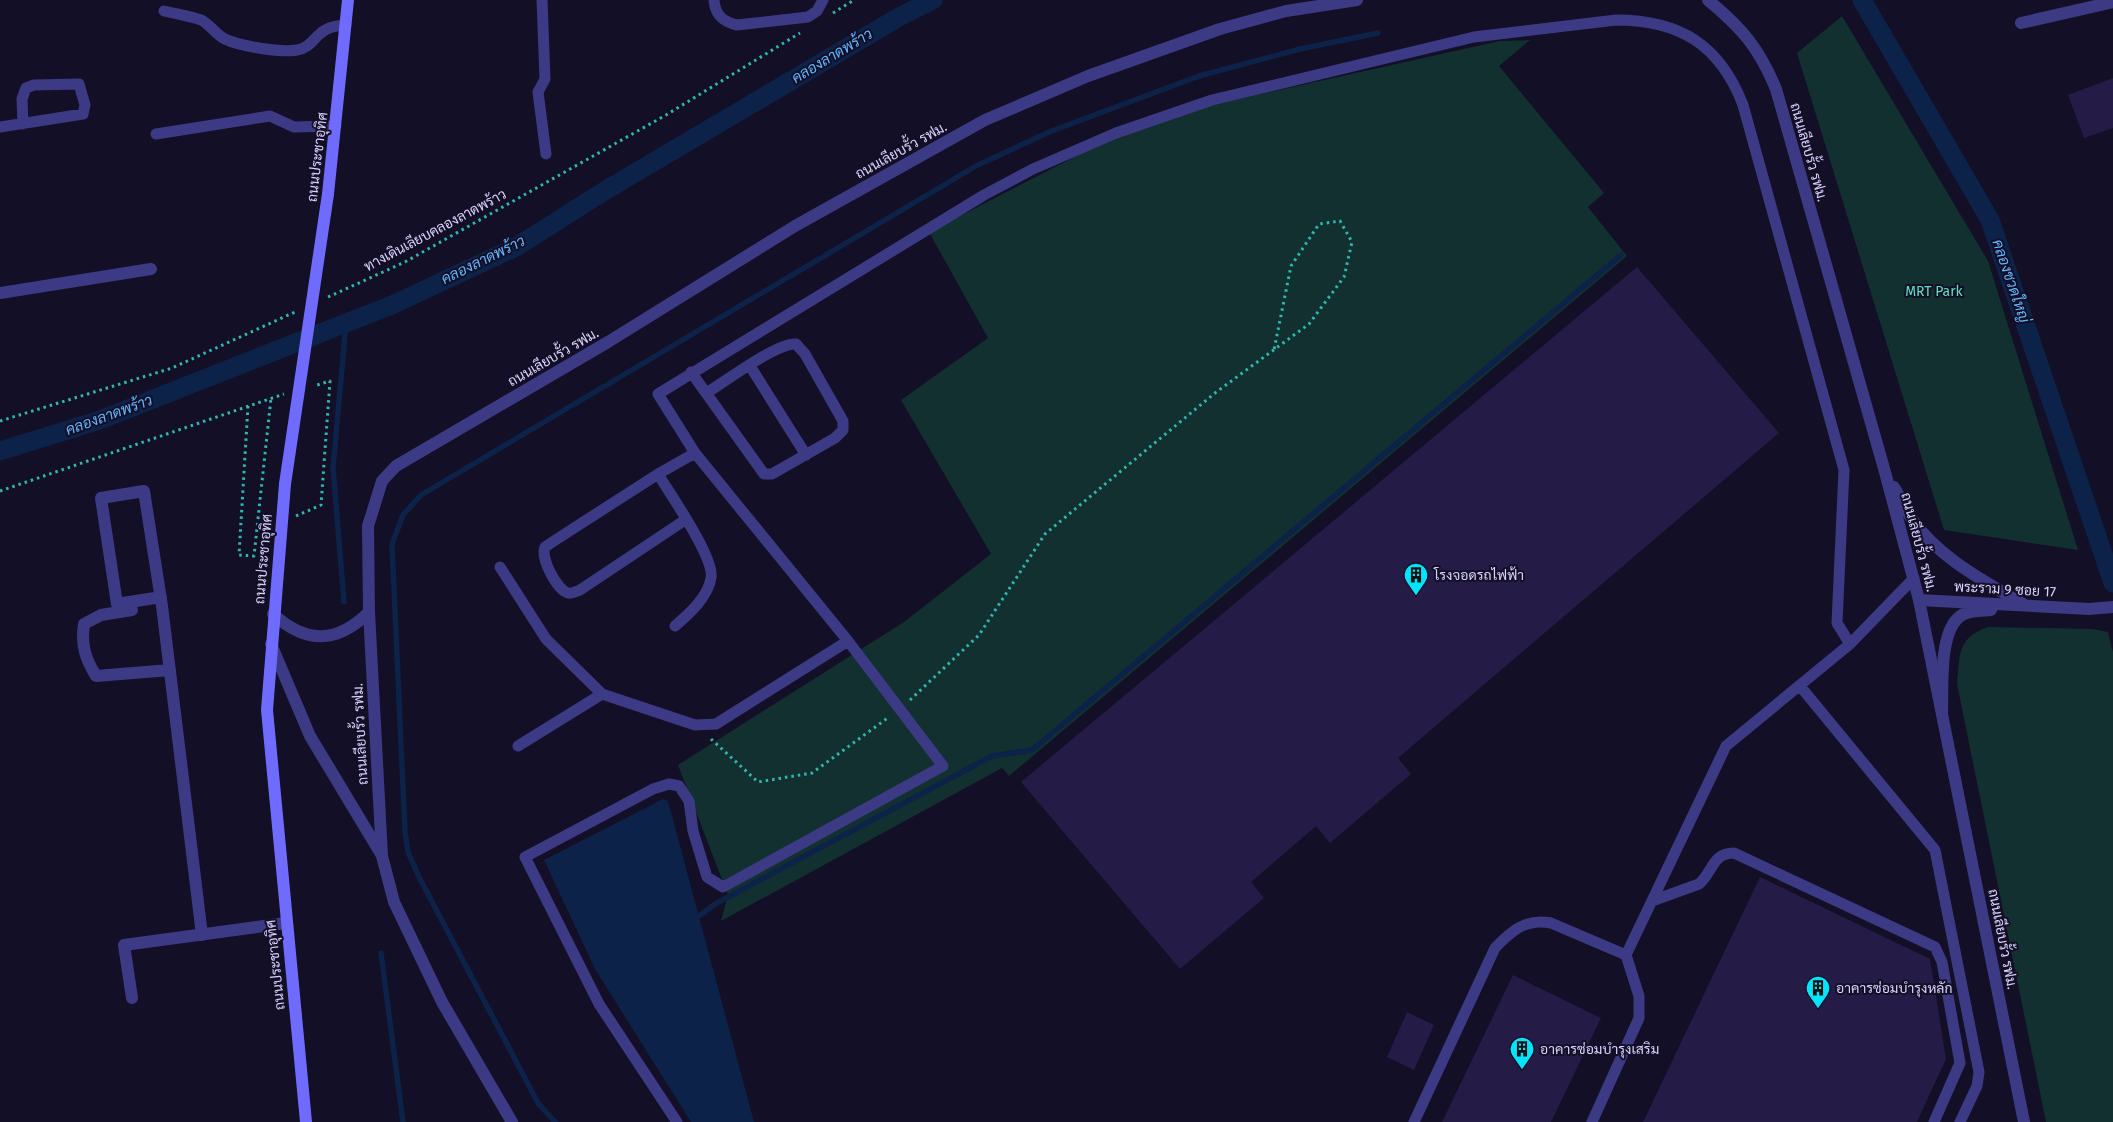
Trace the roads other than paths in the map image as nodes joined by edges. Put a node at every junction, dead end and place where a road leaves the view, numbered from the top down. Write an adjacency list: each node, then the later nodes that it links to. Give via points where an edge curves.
1 (348, 0): 10 (main road, ถนนประชาอุทิศ)
2 (542, 0): 15 (lane, via 545,79 538,92)
3 (714, 0): 4 (lane, via 718,15 737,25 808,17 818,12)
4 (823, 0)
5 (1357, 0): 32 (street, ถนนเลียบรั้ว รฟม., via 1286,11 1220,29 1088,76 985,120 795,226 608,342 396,466 382,481 368,526)
6 (1708, 0): 23 (street, ถนนเลียบรั้ว รฟม., via 1751,41 1764,60 1776,89)
7 (2113, 2): 9 (street)
8 (164, 11): 10 (lane, via 203,21 225,40 278,51 299,50 331,25)
9 (2020, 23)
10 (346, 25): 12 (main road, ถนนประชาอุทิศ)
11 (23, 124): 11 (lane, via 83,114 85,106 79,84 26,88 22,99); 13 (lane)
12 (336, 126): 14 (lane, via 294,127 270,116); 33 (main road, ถนนประชาอุทิศ, bridge, via 284,484)
13 (0, 127)
14 (156, 134)
15 (546, 154)
16 (151, 269): 17 (street)
17 (0, 293)
18 (750, 366): 20 (lane); 22 (lane); 22 (lane, via 790,343 796,344 805,354 843,421 843,427 835,438)
19 (691, 372): 20 (lane); 21 (lane, via 658,394); 37 (lane, via 984,195 1033,169 1116,133 1212,100 1474,37 1616,20 1660,24 1695,39 1710,51 1724,66 1743,105 1844,470 1837,623)
20 (708, 392): 22 (lane, via 764,474 772,474)
21 (695, 453): 24 (lane); 35 (lane)
22 (806, 455)
23 (1885, 472): 27 (street, ถนนเลียบรั้ว รฟม.); 30 (street, via 1911,518 1938,549 1972,575)
24 (658, 474): 25 (lane); 25 (lane, via 545,547 544,558 549,571 565,591 572,593)
25 (685, 520): 34 (lane, via 707,553 712,576 693,611)
26 (500, 567): 40 (lane, via 546,639)
27 (1914, 578): 28 (street, ถนนเลียบรั้ว รฟม.); 37 (lane)
28 (1919, 600): 30 (street, พระราม 9 ซอย 17); 41 (street, ถนนเลียบรั้ว รฟม.)
29 (161, 602): 29 (street, via 117,604 101,498 144,491); 38 (street); 38 (street, via 101,615 84,624 84,656 96,676)
30 (2025, 605): 31 (street, พระราม 9 ซอย 17, via 2089,609); 41 (street, via 1968,612 1958,618 1946,646)
31 (2113, 607)
32 (368, 612): 33 (street, via 347,631 321,636 289,628); 43 (street, ถนนเลียบรั้ว รฟม.)
33 (273, 614): 36 (main road, ถนนประชาอุทิศ)
34 (675, 626)
35 (848, 641): 40 (lane, via 716,724 696,725); 51 (lane, via 943,766 724,887 707,877 693,831 689,801 680,786 674,785 653,789 525,857 599,1004)
36 (271, 644): 43 (street, via 310,736); 45 (main road, ถนนประชาอุทิศ, via 267,710)
37 (1850, 644): 39 (lane)
38 (170, 670): 46 (street)
39 (1800, 686): 44 (lane, via 1726,746); 55 (lane, via 1935,850 1979,1072 1977,1086)
40 (602, 694): 42 (lane)
41 (1942, 714): 56 (street, ถนนเลียบรั้ว รฟม.)
42 (518, 746)
43 (382, 856): 50 (street, ถนนเลียบรั้ว รฟม., via 394,902 442,1002)
44 (1652, 902): 47 (lane); 54 (lane, via 1699,884 1716,858 1734,853 1935,948 1942,962 1960,1063)
45 (286, 923): 46 (street); 49 (main road, ถนนประชาอุทิศ)
46 (202, 935): 48 (street, via 124,945)
47 (1626, 955): 52 (lane, via 1539,920 1518,927 1504,938 1490,957); 53 (lane, via 1639,996 1639,1018)
48 (132, 998)
49 (306, 1122)
50 (512, 1122)
51 (678, 1122)
52 (1414, 1122)
53 (1592, 1122)
54 (1934, 1122)
55 (1960, 1122)
56 (2024, 1122)

